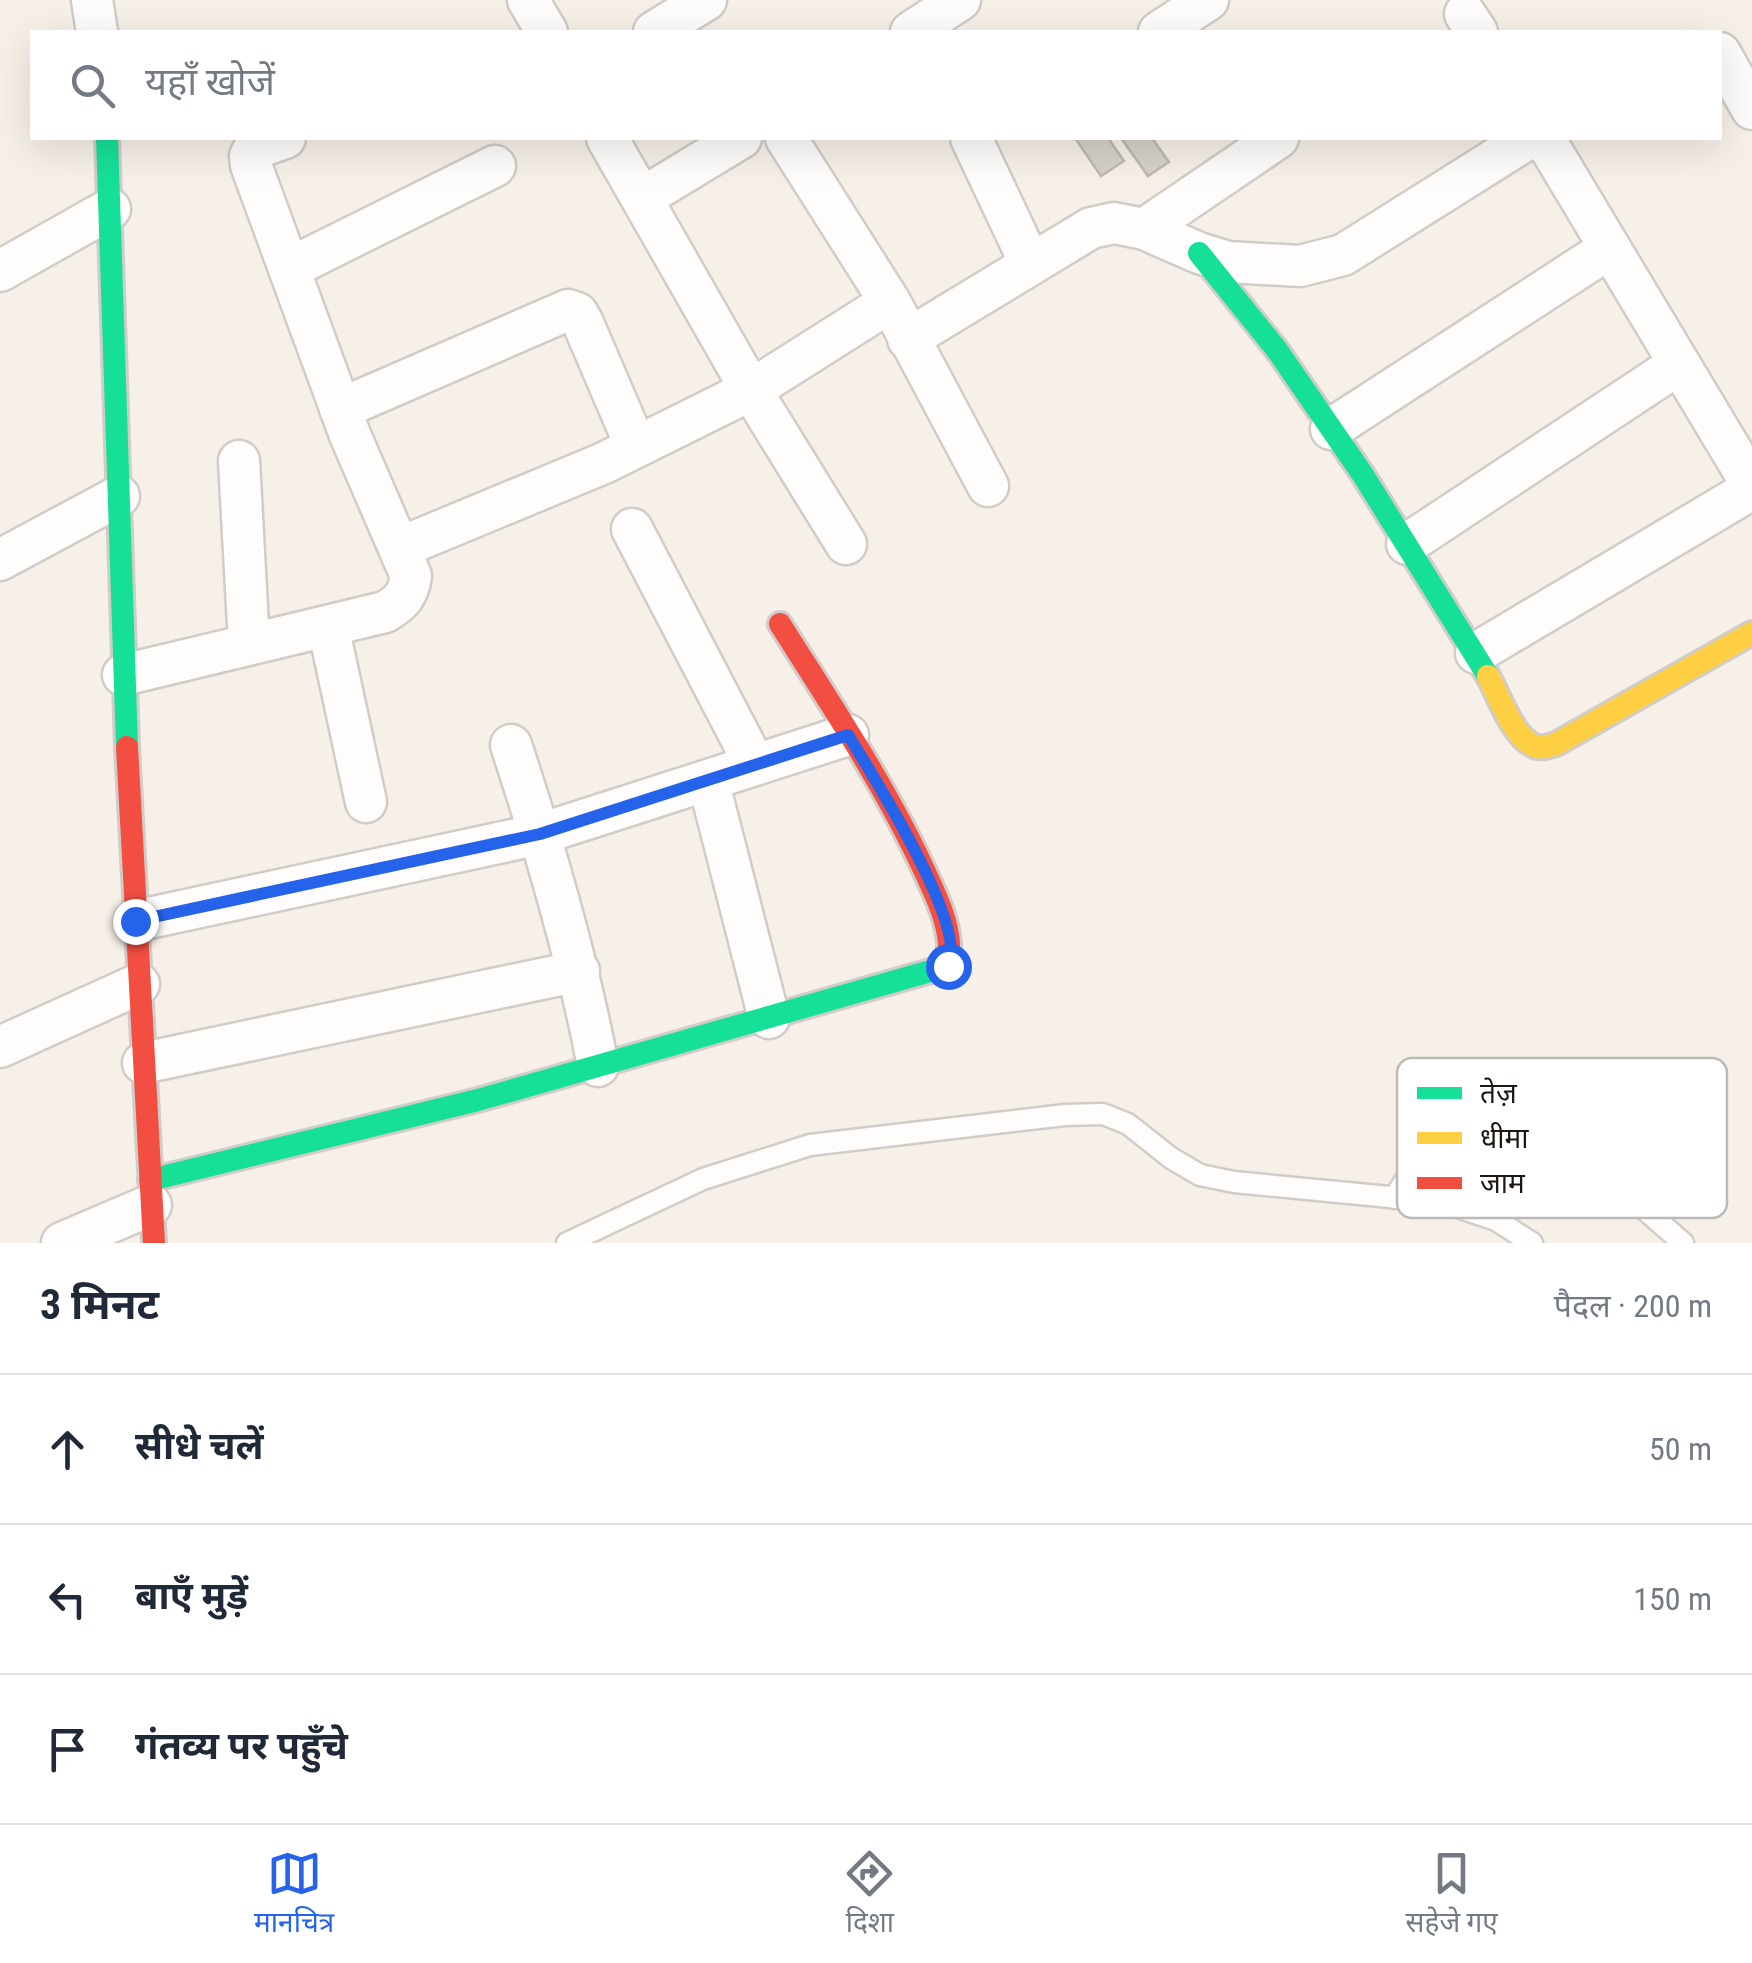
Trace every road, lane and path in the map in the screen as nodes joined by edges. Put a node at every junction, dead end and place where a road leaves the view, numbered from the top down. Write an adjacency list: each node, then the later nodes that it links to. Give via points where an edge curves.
1 (92, 0): 6 (street)
2 (528, 0): 7 (street)
3 (706, 0): 8 (street)
4 (960, 0): 9 (street)
5 (1208, 0): 10 (street)
6 (97, 30)
7 (546, 30)
8 (657, 30)
9 (914, 30)
10 (1162, 30)
11 (1722, 57): 12 (street)
12 (1752, 110)
13 (107, 140): 24 (street)
14 (278, 140): 29 (street, via 250,156)
15 (608, 140): 23 (street)
16 (738, 140): 23 (street)
17 (787, 140): 31 (street)
18 (1275, 140): 25 (street)
19 (1526, 140): 27 (street, via 1343,254 1300,266)
20 (1545, 140): 26 (street)
21 (984, 142): 28 (street)
22 (494, 166): 29 (street)
23 (642, 198): 34 (street)
24 (110, 210): 30 (street); 41 (street)
25 (1144, 229): 27 (street); 28 (street, via 1114,223 1091,228)
26 (1610, 248): 33 (street); 36 (street)
27 (1198, 254): 36 (street)
28 (1030, 263): 32 (street)
29 (290, 268): 35 (street)
30 (0, 270)
31 (890, 302): 32 (street); 34 (street)
32 (908, 340): 39 (street)
33 (1680, 364): 40 (street); 44 (street)
34 (751, 390): 37 (street); 43 (street)
35 (340, 408): 37 (street, via 568,310 582,321); 45 (street)
36 (1331, 429): 44 (street)
37 (636, 447): 45 (street)
38 (238, 461): 50 (street)
39 (988, 486)
40 (1752, 487): 51 (street)
41 (119, 496): 46 (street); 52 (street)
42 (632, 529): 55 (street)
43 (846, 544)
44 (1407, 544): 51 (street)
45 (398, 548): 48 (street, via 410,576 399,604)
46 (0, 560)
47 (780, 624): 53 (street)
48 (328, 626): 50 (street); 57 (street)
49 (1752, 633): 51 (street, via 1542,748 1519,732)
50 (249, 644): 52 (street)
51 (1476, 654)
52 (123, 675): 59 (street)
53 (848, 735): 55 (street); 62 (street, via 934,888 953,956 938,971)
54 (511, 745): 58 (street)
55 (754, 765): 56 (street)
56 (708, 780): 58 (street); 62 (street)
57 (366, 802)
58 (540, 834): 59 (street); 60 (street)
59 (135, 921): 61 (street)
60 (579, 971): 64 (street); 65 (street)
61 (138, 984): 63 (street); 64 (street)
62 (769, 1018): 65 (street)
63 (0, 1047)
64 (143, 1064): 69 (street)
65 (598, 1066): 69 (street)
66 (1397, 1193): 67 (lane)
67 (1394, 1198): 68 (lane); 72 (lane, via 1200,1174 1128,1124 1103,1114 1065,1115 810,1145 704,1180)
68 (1397, 1198)
69 (152, 1210): 73 (street)
70 (1490, 1218): 75 (lane)
71 (1655, 1218): 76 (lane)
72 (608, 1234): 74 (lane)
73 (62, 1243)
74 (567, 1243)
75 (1532, 1243)
76 (1684, 1243)

